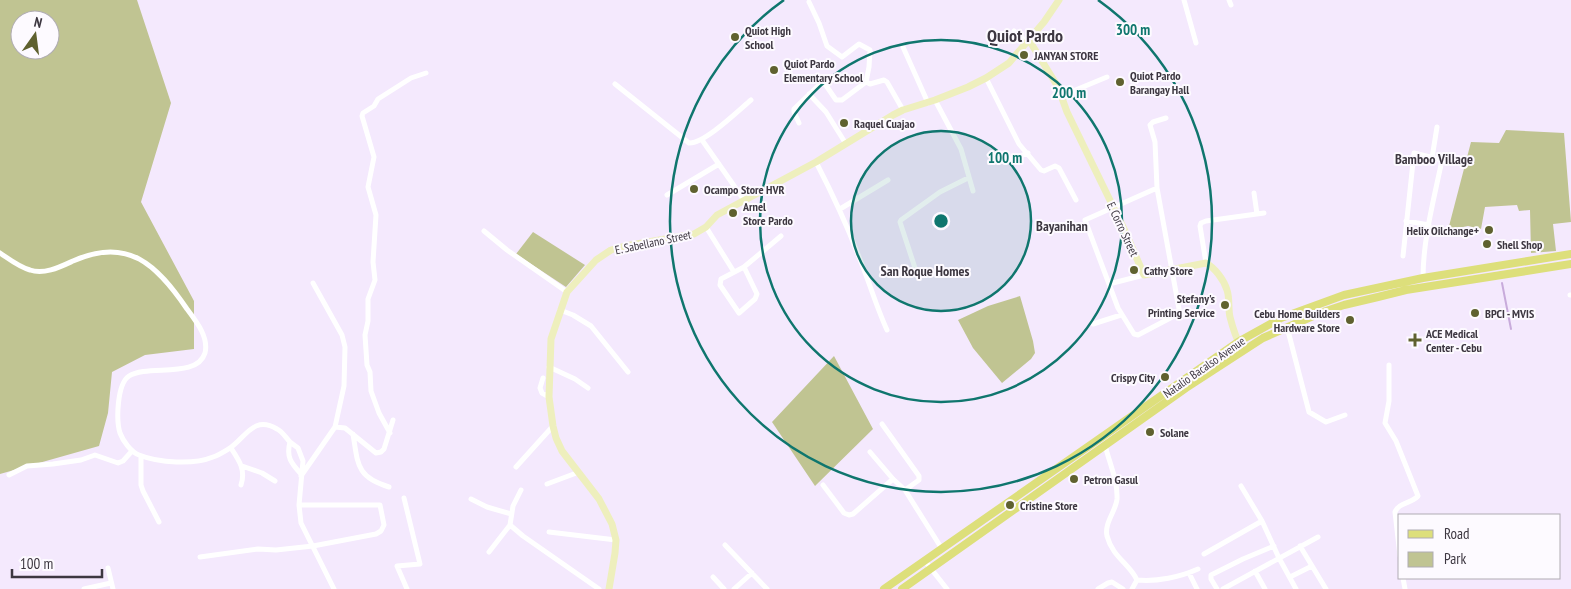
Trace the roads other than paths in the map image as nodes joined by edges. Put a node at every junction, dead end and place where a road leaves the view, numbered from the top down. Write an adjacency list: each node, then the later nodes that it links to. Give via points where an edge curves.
1 (1059, 0): 5 (street, E. Sabellano Street)
2 (1184, 0): 6 (street)
3 (809, 2): 11 (street, via 827,46 840,57 859,44 869,49 870,67)
4 (1014, 31): 5 (street)
5 (1028, 41): 10 (street, E. Sabellano Street, via 1009,63); 14 (street, E. Corro Street, via 1058,86)
6 (1196, 44)
7 (903, 47): 16 (street)
8 (426, 73): 77 (street, via 411,78 378,99 362,116 374,157 368,187 376,216 375,280 368,299 366,355 371,392)
9 (1107, 77): 14 (street)
10 (986, 78): 16 (street, E. Sabellano Street); 23 (street, via 1019,144)
11 (866, 82): 13 (street, via 839,101 822,83); 17 (street, via 887,82)
12 (615, 84): 21 (street, via 689,143)
13 (809, 94): 19 (street, via 794,109); 22 (street, via 826,112)
14 (1061, 96): 36 (street, E. Corro Street)
15 (751, 100): 21 (street)
16 (932, 102): 17 (street, E. Sabellano Street); 28 (street, via 961,149)
17 (903, 110): 22 (street, E. Sabellano Street)
18 (1166, 118): 30 (street, via 1150,125 1155,142)
19 (799, 123)
20 (1437, 127): 24 (street)
21 (702, 140): 27 (street)
22 (846, 144): 25 (street, E. Sabellano Street)
23 (1028, 153): 26 (street); 35 (street, via 1044,171 1055,166 1059,168)
24 (1432, 158): 40 (street, via 1414,152); 41 (street, via 1442,160)
25 (816, 162): 34 (street, E. Sabellano Street); 37 (street)
26 (1004, 162)
27 (719, 164): 33 (street); 34 (street)
28 (968, 178): 31 (street); 51 (street, via 940,192 901,220)
29 (888, 180): 37 (street)
30 (1157, 188): 36 (street); 52 (street)
31 (973, 191)
32 (1254, 194): 38 (street)
33 (667, 195)
34 (744, 200): 42 (street, E. Sabellano Street, via 718,215)
35 (1076, 200)
36 (1113, 208): 54 (street, E. Corro Street); 57 (street, via 1085,220)
37 (840, 209): 63 (street)
38 (1257, 214): 39 (street); 48 (street, via 1201,223)
39 (1264, 214)
40 (1406, 222): 41 (street); 47 (street)
41 (1429, 225): 55 (street)
42 (706, 227): 53 (street); 58 (street, E. Sabellano Street, via 694,234 611,250 596,260)
43 (484, 231): 58 (street)
44 (781, 236): 50 (street)
45 (0, 253): 82 (street, via 30,270 41,271 88,254 123,253 147,263 163,277 198,324 206,348 198,363 188,367 136,372 127,377 122,386 117,412 120,433)
46 (1571, 254): 55 (main road, Natalio Bacalso Avenue)
47 (1403, 256)
48 (1206, 263): 52 (street); 64 (street, via 1221,278 1227,290 1230,317)
49 (1571, 264): 62 (main road, Natalio Bacalso Avenue, via 1384,295 1344,305)
50 (744, 267): 53 (street); 53 (street, via 757,294 739,313 720,285 721,279)
51 (915, 268)
52 (1172, 269): 54 (street); 60 (street, via 1178,309 1176,315 1138,335)
53 (734, 272)
54 (1144, 275): 57 (street)
55 (1423, 278): 64 (main road, Natalio Bacalso Avenue, via 1319,303 1281,318)
56 (313, 283): 76 (street, via 345,346 344,386)
57 (1109, 284): 60 (street)
58 (568, 292): 59 (street, E. Sabellano Street)
59 (560, 310): 67 (street, E. Sabellano Street, via 551,339); 68 (street, via 591,326)
60 (1121, 315): 61 (street)
61 (1093, 324)
62 (1287, 327): 65 (main road, Natalio Bacalso Avenue); 72 (street, via 1309,412 1326,422)
63 (887, 330)
64 (1238, 342): 65 (street); 114 (main road, Natalio Bacalso Avenue)
65 (1242, 350): 80 (main road, Natalio Bacalso Avenue)
66 (1389, 365): 108 (street, via 1385,423 1418,494 1415,500 1400,505 1395,512)
67 (549, 368): 70 (street, via 575,378); 71 (street, E. Sabellano Street)
68 (628, 372)
69 (543, 378): 71 (street, via 540,388)
70 (588, 388)
71 (549, 397): 75 (street, E. Sabellano Street)
72 (1345, 415)
73 (394, 420): 77 (street)
74 (882, 424): 98 (street, via 919,476 919,480)
75 (553, 426): 86 (street); 87 (street, E. Sabellano Street, via 562,451)
76 (335, 427): 78 (street); 89 (street)
77 (390, 432): 78 (street, via 384,449 376,453)
78 (352, 433): 96 (street, via 358,466 369,478)
79 (290, 442): 81 (street, via 279,429 266,424 245,432); 89 (street, via 291,463); 89 (street, via 298,448 303,461)
80 (1105, 445): 123 (main road, Natalio Bacalso Avenue); 129 (street, via 1117,492 1106,532 1115,555)
81 (231, 448): 84 (street, via 206,459 187,462); 85 (street)
82 (132, 451): 84 (street); 88 (street, via 118,463 96,456 27,466)
83 (870, 452): 90 (street)
84 (141, 456): 104 (street, via 141,485)
85 (242, 466): 91 (street); 93 (street)
86 (516, 468)
87 (579, 472): 92 (street); 109 (street, E. Sabellano Street, via 603,506)
88 (10, 475)
89 (301, 475): 101 (street)
90 (893, 480): 94 (street, via 849,515); 98 (street)
91 (275, 481)
92 (547, 484)
93 (241, 485)
94 (823, 485)
95 (1242, 486): 103 (street)
96 (390, 487)
97 (521, 490): 102 (street)
98 (905, 490): 114 (street)
99 (404, 498): 134 (street, via 420,564 397,566)
100 (471, 499): 102 (street)
101 (299, 505): 111 (street, via 301,523); 111 (street, via 380,505 384,525 381,531)
102 (511, 514): 105 (street)
103 (1262, 521): 112 (street); 116 (street)
104 (159, 522)
105 (510, 525): 115 (street); 135 (street)
106 (549, 532): 109 (street)
107 (1318, 537): 113 (street)
108 (1398, 538)
109 (616, 540): 136 (street, E. Sabellano Street)
110 (725, 545): 125 (street)
111 (313, 546): 117 (street); 133 (street)
112 (1274, 546): 118 (street); 147 (street, via 1211,575)
113 (1300, 546): 118 (street); 120 (street)
114 (942, 549): 119 (main road, Natalio Bacalso Avenue)
115 (489, 552)
116 (1204, 554)
117 (200, 557)
118 (1279, 558): 124 (street); 128 (street)
119 (925, 561): 123 (street); 140 (main road, Natalio Bacalso Avenue)
120 (1312, 566): 128 (street); 151 (street)
121 (108, 568): 130 (street)
122 (1198, 568): 126 (street)
123 (932, 569): 141 (main road, Natalio Bacalso Avenue); 142 (street)
124 (1255, 571): 148 (street); 149 (street)
125 (752, 573): 138 (street); 139 (street)
126 (1189, 573): 129 (street); 146 (street)
127 (713, 577): 137 (street)
128 (1290, 577): 150 (street)
129 (1137, 580): 145 (street)
130 (111, 583): 131 (street); 132 (street)
131 (84, 589)
132 (113, 589)
133 (334, 589)
134 (407, 589)
135 (599, 589)
136 (609, 589)
137 (724, 589)
138 (734, 589)
139 (767, 589)
140 (884, 589)
141 (902, 589)
142 (947, 589)
143 (1098, 589): 144 (street, via 1112,582)
144 (1123, 589)
145 (1132, 589)
146 (1196, 589)
147 (1217, 589)
148 (1224, 589)
149 (1265, 589)
150 (1296, 589)
151 (1326, 589)

